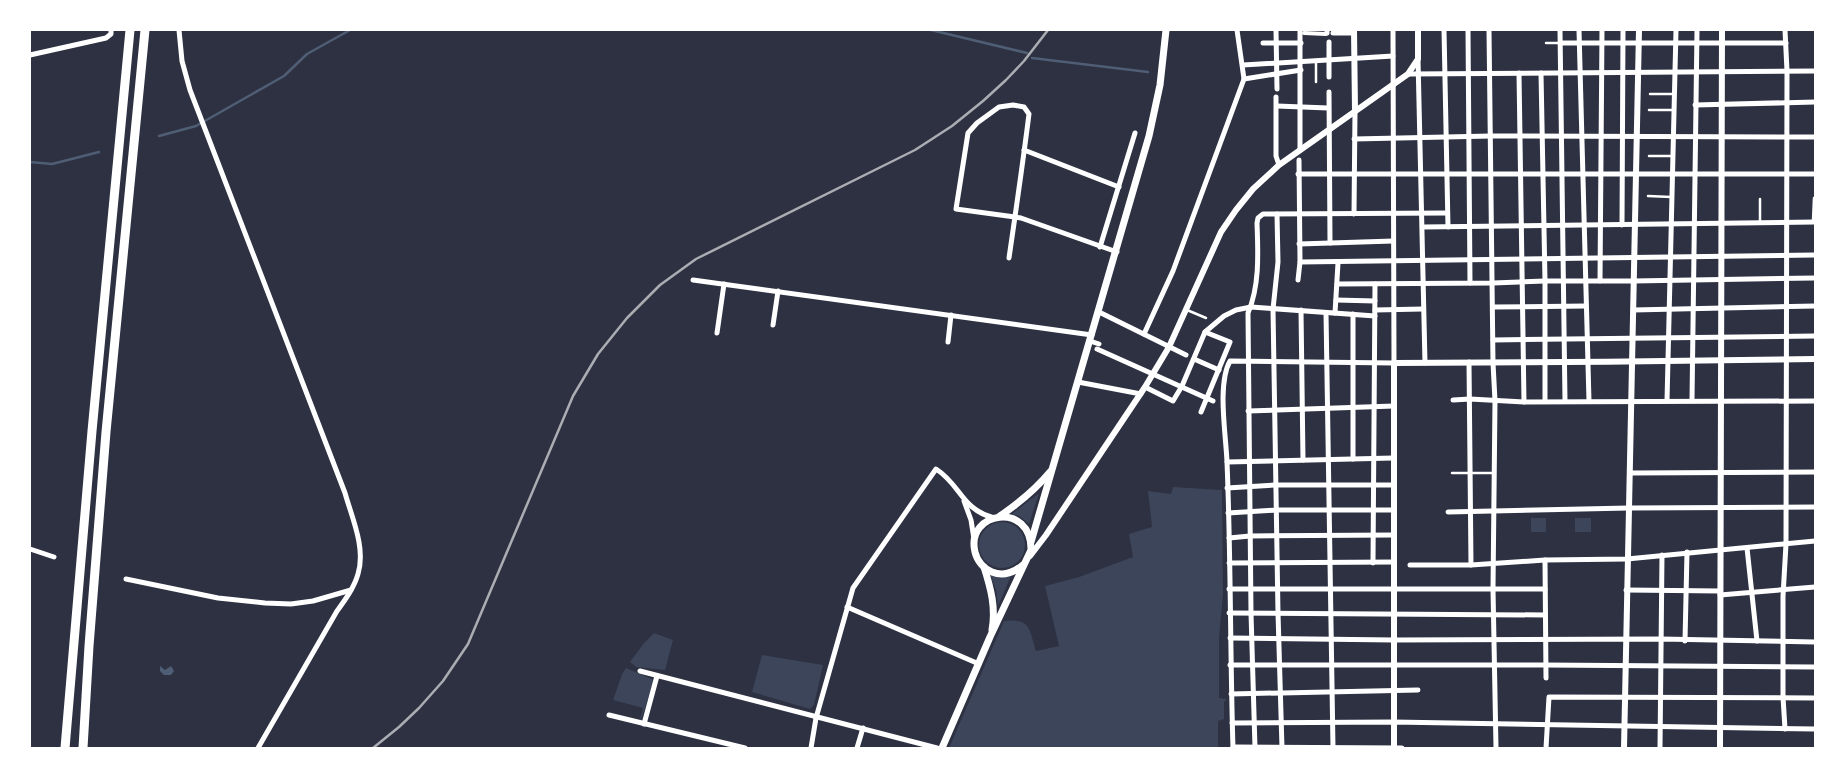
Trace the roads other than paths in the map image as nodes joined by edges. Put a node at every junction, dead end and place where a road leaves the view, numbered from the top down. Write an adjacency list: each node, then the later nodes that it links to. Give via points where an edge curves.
1 (111, 30): 39 (street, via 106,38)
2 (130, 30): 451 (highway)
3 (144, 30): 452 (highway, via 106,432)
4 (179, 30): 377 (street, via 182,61 190,90 345,493 360,552)
5 (1166, 30): 165 (main road, via 1160,85 1149,136)
6 (1237, 30): 46 (street)
7 (1276, 30): 28 (street)
8 (1393, 30): 40 (street)
9 (1418, 30): 41 (street)
10 (1444, 30): 63 (street)
11 (1468, 30): 65 (street)
12 (1489, 30): 64 (street)
13 (1560, 30): 31 (street)
14 (1579, 30): 32 (street)
15 (1602, 30): 33 (street)
16 (1623, 30): 34 (street)
17 (1639, 30): 35 (street)
18 (1676, 30): 26 (street)
19 (1697, 30): 36 (street)
20 (1722, 30): 37 (street)
21 (1785, 30): 38 (street)
22 (1302, 32): 24 (street); 29 (street)
23 (1354, 32): 24 (street); 84 (street)
24 (1328, 33): 25 (street)
25 (1329, 42): 43 (street)
26 (1676, 42): 35 (street); 36 (street); 53 (street)
27 (1263, 43): 28 (street)
28 (1276, 43): 29 (street); 44 (street)
29 (1301, 43): 45 (street)
30 (1546, 43): 31 (lane)
31 (1560, 43): 32 (street); 57 (street)
32 (1580, 43): 33 (street); 58 (street)
33 (1602, 43): 34 (street); 59 (street)
34 (1623, 43): 35 (street); 51 (street)
35 (1638, 43): 52 (street)
36 (1696, 43): 37 (street); 49 (street)
37 (1722, 43): 38 (street); 54 (street)
38 (1786, 43): 50 (street)
39 (30, 55)
40 (1393, 56): 43 (street); 69 (street)
41 (1418, 59): 61 (street); 62 (street)
42 (1316, 60): 43 (street); 45 (street); 68 (lane)
43 (1329, 60): 66 (street)
44 (1277, 62): 45 (street); 46 (street); 60 (street)
45 (1301, 62): 47 (street)
46 (1243, 65): 67 (street)
47 (1301, 70): 60 (street); 80 (street)
48 (1815, 70): 50 (street)
49 (1696, 71): 53 (street); 54 (street); 77 (street)
50 (1787, 71): 54 (street); 76 (street)
51 (1622, 72): 52 (street); 59 (street); 93 (street)
52 (1638, 72): 53 (street); 94 (street)
53 (1675, 72): 73 (street)
54 (1722, 72): 78 (street)
55 (1519, 73): 56 (street); 64 (street); 88 (street)
56 (1541, 73): 57 (street); 89 (street)
57 (1561, 73): 58 (street); 90 (street)
58 (1580, 73): 59 (street); 91 (street)
59 (1602, 73): 92 (street)
60 (1276, 74): 67 (street); 70 (street)
61 (1408, 74): 62 (street); 69 (street)
62 (1418, 74): 63 (street); 99 (street)
63 (1444, 74): 65 (street); 103 (street)
64 (1490, 74): 65 (street); 87 (street)
65 (1468, 75): 100 (street)
66 (1329, 77)
67 (1244, 79): 234 (street, via 1176,264)
68 (1316, 82)
69 (1393, 84): 84 (street); 98 (street)
70 (1277, 89)
71 (1329, 92): 81 (street)
72 (1650, 94): 73 (lane)
73 (1675, 94): 83 (street)
74 (1276, 97): 79 (street)
75 (1815, 102): 76 (street)
76 (1787, 103): 78 (street); 101 (street)
77 (1696, 105): 78 (street); 96 (street)
78 (1722, 105): 97 (street)
79 (1277, 106): 80 (street); 110 (street, via 1276,156)
80 (1301, 107): 81 (street); 106 (street)
81 (1328, 108): 85 (street)
82 (1649, 110): 83 (lane)
83 (1674, 110): 95 (street)
84 (1355, 111): 85 (street); 104 (street)
85 (1328, 130): 106 (street); 112 (street)
86 (1135, 133): 131 (street)
87 (1491, 136): 88 (street); 100 (street); 118 (street)
88 (1520, 136): 89 (street); 119 (street)
89 (1542, 136): 90 (street); 120 (street)
90 (1562, 136): 91 (street); 121 (street)
91 (1582, 136): 92 (street); 122 (street)
92 (1601, 136): 93 (street); 123 (street)
93 (1622, 136): 94 (street); 124 (street)
94 (1636, 136): 95 (street); 125 (street)
95 (1674, 136): 96 (street); 108 (street)
96 (1695, 136): 97 (street); 127 (street)
97 (1722, 136): 101 (street); 128 (street)
98 (1393, 137): 99 (street); 104 (street); 114 (street)
99 (1420, 137): 103 (street); 115 (street)
100 (1468, 137): 103 (street); 117 (street)
101 (1787, 137): 102 (street); 129 (street)
102 (1815, 137)
103 (1447, 138): 116 (street)
104 (1354, 139): 113 (street)
105 (1024, 150): 131 (street); 143 (street); 143 (street, via 1029,114 1024,107 999,107 977,123 968,133 956,209)
106 (1300, 150): 110 (street)
107 (1649, 156): 108 (lane)
108 (1674, 156): 126 (street)
109 (1298, 160): 111 (street)
110 (1279, 165): 219 (street, via 1253,189 1221,232)
111 (1298, 174): 112 (street); 138 (street)
112 (1329, 174): 113 (street); 142 (street)
113 (1354, 174): 114 (street); 139 (street)
114 (1394, 174): 115 (street); 140 (street)
115 (1421, 174): 116 (street); 141 (street)
116 (1447, 174): 117 (street); 136 (street)
117 (1469, 174): 118 (street); 160 (street)
118 (1491, 174): 119 (street); 154 (street)
119 (1521, 174): 120 (street); 155 (street)
120 (1542, 174): 121 (street); 156 (street)
121 (1563, 174): 122 (street); 157 (street)
122 (1583, 174): 123 (street); 151 (street)
123 (1601, 174): 124 (street); 152 (street)
124 (1622, 174): 125 (street); 153 (street)
125 (1635, 174): 126 (street); 147 (street)
126 (1673, 174): 127 (street); 133 (street)
127 (1694, 174): 128 (street); 149 (street)
128 (1722, 174): 129 (street); 150 (street)
129 (1787, 174): 130 (street); 146 (street)
130 (1815, 174)
131 (1119, 187): 164 (street)
132 (1648, 196): 133 (lane)
133 (1673, 197): 148 (street)
134 (1814, 198): 144 (lane)
135 (1760, 199): 145 (lane)
136 (1447, 213): 141 (street); 159 (street)
137 (1277, 214): 138 (street); 211 (street, via 1263,214 1258,218 1255,291); 216 (street, via 1278,262)
138 (1298, 214): 142 (street); 163 (street)
139 (1354, 214): 140 (street); 142 (street)
140 (1394, 214): 141 (street); 161 (street)
141 (1422, 214): 158 (street)
142 (1329, 215): 162 (street)
143 (1015, 218): 164 (street); 171 (street)
144 (1814, 222): 146 (street)
145 (1760, 223): 146 (street); 150 (street)
146 (1786, 223): 168 (street)
147 (1634, 224): 148 (street); 153 (street); 169 (street)
148 (1672, 224): 149 (street); 173 (street)
149 (1694, 224): 150 (street); 170 (street)
150 (1722, 224): 167 (street)
151 (1584, 225): 152 (street); 157 (street); 176 (street)
152 (1600, 225): 153 (street); 172 (street)
153 (1622, 225)
154 (1492, 226): 155 (street); 160 (street); 178 (street)
155 (1522, 226): 156 (street); 179 (street)
156 (1543, 226): 157 (street); 174 (street)
157 (1563, 226): 175 (street)
158 (1423, 227): 159 (street); 180 (street)
159 (1448, 227): 160 (street)
160 (1469, 227): 177 (street)
161 (1393, 241): 162 (street); 183 (street)
162 (1330, 243): 163 (street)
163 (1299, 244): 181 (street)
164 (1100, 247): 165 (street)
165 (1117, 252): 224 (main road)
166 (1815, 255): 168 (street)
167 (1722, 256): 168 (street); 170 (street); 190 (street)
168 (1786, 256): 184 (street)
169 (1633, 257): 172 (street); 173 (street); 194 (street)
170 (1694, 257): 173 (street); 189 (street)
171 (1009, 258)
172 (1600, 258): 176 (street); 193 (street)
173 (1671, 258): 188 (street)
174 (1544, 259): 175 (street); 179 (street); 191 (street)
175 (1564, 259): 176 (street); 196 (street)
176 (1585, 259): 192 (street)
177 (1469, 260): 178 (street); 180 (street); 198 (street)
178 (1492, 260): 179 (street); 199 (street)
179 (1522, 260): 195 (street)
180 (1423, 261): 183 (street); 197 (street)
181 (1300, 262): 182 (street); 187 (street)
182 (1338, 262): 183 (street); 201 (street)
183 (1394, 262): 203 (street)
184 (1786, 278): 185 (street); 190 (street); 209 (street)
185 (1815, 278)
186 (693, 280): 200 (street)
187 (1298, 280)
188 (1670, 280): 189 (street); 194 (street); 217 (street)
189 (1693, 280): 190 (street); 218 (street)
190 (1722, 280): 215 (street)
191 (1545, 281): 195 (street); 196 (street); 213 (street)
192 (1586, 281): 193 (street); 196 (street); 208 (street)
193 (1600, 281): 194 (street)
194 (1632, 281): 223 (street)
195 (1522, 282): 199 (street); 207 (street)
196 (1564, 282): 214 (street)
197 (1423, 283): 198 (street); 203 (street); 222 (street)
198 (1470, 283): 199 (street)
199 (1492, 283): 212 (street)
200 (724, 284): 204 (street); 233 (street)
201 (1337, 284): 202 (street); 205 (street)
202 (1375, 284): 203 (street); 206 (street)
203 (1394, 284): 221 (street)
204 (778, 291): 229 (street); 231 (street)
205 (1336, 300): 206 (street); 226 (street)
206 (1375, 301): 227 (street)
207 (1523, 306): 212 (street); 213 (street); 246 (street)
208 (1586, 306): 214 (street); 241 (street)
209 (1786, 306): 210 (street); 215 (street); 236 (street)
210 (1815, 306)
211 (1251, 307): 216 (street); 232 (street, via 1224,316); 253 (street, via 1248,313)
212 (1493, 307): 245 (street)
213 (1545, 307): 214 (street); 240 (street)
214 (1565, 307): 244 (street)
215 (1721, 308): 218 (street); 235 (street)
216 (1274, 309): 220 (street); 256 (street)
217 (1669, 309): 218 (street); 223 (street); 243 (street)
218 (1694, 309): 238 (street)
219 (1186, 310): 230 (lane); 248 (street)
220 (1301, 310): 225 (street); 257 (street)
221 (1394, 310): 222 (street); 227 (street); 266 (street)
222 (1423, 310): 267 (street)
223 (1633, 310): 242 (street)
224 (1099, 312): 234 (street); 239 (main road)
225 (1326, 313): 226 (street); 261 (street)
226 (1335, 313): 228 (street)
227 (1375, 313): 228 (street); 263 (street)
228 (1353, 314): 262 (street)
229 (951, 315): 239 (street); 247 (street)
230 (1206, 318)
231 (773, 324)
232 (1205, 332): 250 (street); 271 (street, via 1230,342)
233 (718, 334)
234 (1144, 334): 248 (street)
235 (1721, 336): 236 (street); 238 (street); 255 (street)
236 (1786, 336): 237 (street); 251 (street)
237 (1815, 336)
238 (1693, 337): 243 (street); 254 (street)
239 (1091, 338): 272 (street, via 1098,347); 273 (main road)
240 (1545, 338): 244 (street); 246 (street); 270 (street)
241 (1587, 338): 242 (street); 244 (street); 258 (street)
242 (1632, 338): 243 (street); 259 (street)
243 (1669, 338): 260 (street)
244 (1565, 339): 265 (street)
245 (1493, 340): 246 (street); 268 (street)
246 (1523, 340): 269 (street)
247 (948, 342)
248 (1169, 347): 249 (street); 272 (street)
249 (1186, 355)
250 (1194, 359): 271 (street); 274 (street)
251 (1786, 359): 252 (street); 255 (street); 288 (street)
252 (1815, 359)
253 (1249, 360): 256 (street); 297 (street); 307 (street, via 1230,361 1224,376)
254 (1693, 360): 255 (street); 260 (street); 280 (street)
255 (1721, 360): 287 (street)
256 (1275, 361): 257 (street); 298 (street)
257 (1301, 361): 261 (street); 296 (street)
258 (1588, 361): 259 (street); 265 (street); 285 (street)
259 (1632, 361): 260 (street); 291 (street)
260 (1668, 361): 286 (street)
261 (1327, 362): 262 (street); 295 (street)
262 (1353, 362): 263 (street); 294 (street)
263 (1375, 362): 266 (street); 292 (street)
264 (1469, 362): 267 (street); 268 (street); 278 (street)
265 (1566, 362): 270 (street); 284 (street)
266 (1394, 363): 267 (street); 293 (street)
267 (1425, 363)
268 (1493, 363): 269 (street); 282 (street)
269 (1523, 363): 270 (street); 290 (street)
270 (1545, 363): 283 (street)
271 (1219, 370): 277 (street)
272 (1154, 373): 274 (street); 275 (street)
273 (1078, 382): 276 (street); 308 (main road)
274 (1182, 386): 275 (street, via 1173,401); 277 (street)
275 (1145, 387): 276 (street)
276 (1141, 394): 338 (street)
277 (1207, 398): 281 (street); 299 (street)
278 (1470, 399): 279 (street); 282 (street); 313 (street)
279 (1453, 400)
280 (1692, 400): 286 (street); 287 (street)
281 (1214, 401)
282 (1495, 401): 290 (street); 314 (street)
283 (1544, 401): 284 (street); 290 (street)
284 (1566, 401): 285 (street)
285 (1589, 401): 291 (street)
286 (1667, 401): 291 (street)
287 (1721, 401): 288 (street); 309 (street)
288 (1786, 401): 289 (street); 310 (street)
289 (1815, 401)
290 (1524, 402)
291 (1631, 402): 315 (street)
292 (1374, 406): 293 (street); 294 (street); 302 (street)
293 (1394, 406): 300 (street)
294 (1352, 407): 295 (street); 301 (street)
295 (1327, 408): 296 (street); 304 (street)
296 (1301, 409): 298 (street); 303 (street)
297 (1248, 410): 298 (street); 305 (street)
298 (1276, 410): 306 (street)
299 (1201, 412)
300 (1393, 458): 302 (street); 316 (street)
301 (1353, 459): 302 (street); 304 (street)
302 (1374, 459): 319 (street)
303 (1302, 460): 304 (street); 306 (street)
304 (1328, 460): 318 (street)
305 (1249, 461): 306 (street); 307 (street); 320 (street)
306 (1277, 461): 317 (street)
307 (1227, 462): 321 (street)
308 (1053, 468): 336 (main road, via 1038,486); 337 (main road)
309 (1721, 472): 310 (street); 315 (street); 325 (street)
310 (1786, 472): 311 (street); 326 (street)
311 (1815, 472)
312 (1452, 473): 313 (lane)
313 (1470, 473): 314 (lane); 334 (street)
314 (1494, 473): 331 (street)
315 (1630, 473): 324 (street)
316 (1393, 484): 319 (street); 330 (street)
317 (1276, 485): 318 (street); 320 (street); 327 (street)
318 (1328, 485): 319 (street); 328 (street)
319 (1374, 485): 329 (street)
320 (1249, 487): 321 (street); 332 (street)
321 (1227, 488): 335 (street)
322 (960, 494): 336 (street, via 974,510); 345 (street, via 971,520); 383 (street, via 948,477 936,469 853,588)
323 (1815, 507): 326 (street)
324 (1628, 508): 325 (street); 331 (street); 354 (street)
325 (1720, 508): 326 (street); 350 (street)
326 (1786, 508): 347 (street)
327 (1276, 510): 328 (street); 332 (street); 341 (street)
328 (1328, 510): 329 (street); 342 (street)
329 (1373, 510): 330 (street); 343 (street)
330 (1394, 510): 339 (street)
331 (1494, 510): 334 (street); 363 (street)
332 (1250, 511): 335 (street); 340 (street)
333 (1448, 512): 334 (street)
334 (1470, 512): 365 (street)
335 (1228, 513): 344 (street)
336 (996, 517): 337 (main road, via 1016,520); 345 (main road, via 981,526)
337 (1031, 532): 338 (street); 356 (main road)
338 (1046, 535): 356 (street)
339 (1394, 535): 343 (street); 358 (street)
340 (1250, 536): 341 (street); 344 (street); 357 (street)
341 (1277, 536): 342 (street); 360 (street)
342 (1329, 536): 343 (street); 361 (street)
343 (1372, 536): 362 (street)
344 (1229, 538): 359 (street)
345 (974, 539): 366 (main road, via 975,554)
346 (1815, 541): 347 (street)
347 (1786, 544): 348 (street); 376 (street)
348 (1747, 548): 350 (street); 382 (street)
349 (30, 550): 353 (street)
350 (1722, 550): 351 (street); 381 (street)
351 (1687, 552): 352 (street); 379 (street)
352 (1662, 555): 354 (street); 380 (street)
353 (54, 557)
354 (1627, 559): 355 (street); 378 (street)
355 (1545, 560): 363 (street); 375 (street)
356 (1026, 561): 366 (main road, via 1018,570 1009,573 1000,574); 391 (main road)
357 (1250, 562): 359 (street); 360 (street); 370 (street)
358 (1394, 562): 362 (street); 373 (street)
359 (1229, 563): 369 (street)
360 (1278, 563): 361 (street); 371 (street)
361 (1330, 563): 362 (street); 372 (street)
362 (1373, 563)
363 (1494, 564): 365 (street); 374 (street)
364 (1410, 565): 365 (street)
365 (1471, 565)
366 (984, 567): 391 (main road, via 994,610)
367 (126, 579): 377 (street, via 264,604 314,601)
368 (1815, 587): 376 (street)
369 (1229, 588): 370 (street); 384 (street)
370 (1250, 588): 371 (street); 385 (street)
371 (1278, 588): 372 (street); 386 (street)
372 (1331, 589): 373 (street); 387 (street)
373 (1394, 589): 374 (street); 388 (street)
374 (1493, 589): 375 (street); 389 (street)
375 (1545, 589): 390 (street)
376 (1784, 589): 382 (street); 404 (street)
377 (352, 590): 453 (street)
378 (1626, 590): 380 (street); 398 (street)
379 (1686, 591): 380 (street); 381 (street); 401 (street)
380 (1662, 592): 399 (street)
381 (1720, 593): 382 (street); 402 (street)
382 (1751, 593): 403 (street)
383 (847, 607): 406 (street); 434 (street)
384 (1229, 613): 385 (street); 392 (street)
385 (1251, 613): 386 (street); 393 (street)
386 (1278, 613): 387 (street); 394 (street)
387 (1331, 614): 388 (street); 395 (street)
388 (1393, 614): 389 (street); 400 (street)
389 (1494, 614): 390 (street); 396 (street)
390 (1545, 615): 397 (street)
391 (990, 637): 406 (main road)
392 (1230, 638): 393 (street); 408 (street)
393 (1251, 638): 394 (street); 409 (street)
394 (1280, 638): 395 (street); 410 (street)
395 (1331, 639): 400 (street); 407 (street)
396 (1494, 639): 397 (street); 400 (street); 412 (street)
397 (1545, 639): 398 (street); 413 (street)
398 (1625, 639): 399 (street); 414 (street)
399 (1661, 639): 401 (street); 415 (street)
400 (1394, 640): 411 (street)
401 (1685, 641): 402 (street)
402 (1720, 641): 403 (street); 416 (street)
403 (1756, 641): 404 (street)
404 (1783, 641): 405 (street); 417 (street)
405 (1815, 642)
406 (979, 664): 458 (main road)
407 (1332, 664): 410 (street); 411 (street); 425 (street)
408 (1230, 665): 409 (street); 426 (street)
409 (1253, 665): 410 (street); 427 (street)
410 (1280, 665): 424 (street)
411 (1394, 665): 412 (street); 423 (street)
412 (1495, 665): 413 (street); 441 (street)
413 (1545, 665): 414 (street); 421 (street)
414 (1625, 665): 415 (street); 428 (street)
415 (1660, 666): 416 (street); 429 (street)
416 (1720, 667): 417 (street); 430 (street)
417 (1783, 667): 418 (street); 431 (street)
418 (1815, 667)
419 (640, 671): 420 (street)
420 (657, 676): 434 (street); 440 (street)
421 (1546, 678)
422 (1418, 690): 423 (street)
423 (1393, 691): 425 (street); 438 (street)
424 (1280, 693): 425 (street); 427 (street); 436 (street)
425 (1332, 693): 437 (street)
426 (1231, 694): 427 (street); 439 (street)
427 (1254, 694): 435 (street)
428 (1624, 696): 429 (street); 442 (street, via 1549,697); 443 (street)
429 (1660, 697): 430 (street); 444 (street)
430 (1720, 697): 431 (street); 445 (street)
431 (1783, 697): 432 (street); 447 (street)
432 (1815, 698)
433 (609, 716): 440 (street)
434 (816, 718): 446 (street); 455 (street)
435 (1254, 722): 436 (street); 439 (street); 450 (street)
436 (1281, 722): 437 (street); 459 (street)
437 (1333, 722): 438 (street); 460 (street)
438 (1393, 722): 441 (street); 461 (street)
439 (1232, 723): 449 (street)
440 (644, 724): 454 (street)
441 (1496, 724): 442 (street); 463 (street)
442 (1547, 724): 443 (street); 464 (street)
443 (1625, 726): 444 (street); 465 (street)
444 (1660, 726): 445 (street); 466 (street)
445 (1720, 727): 447 (street); 467 (street)
446 (863, 728): 456 (street); 457 (street)
447 (1785, 729): 448 (street)
448 (1815, 729)
449 (1233, 747): 450 (street)
450 (1255, 747): 459 (street)
451 (65, 748)
452 (83, 748)
453 (258, 748)
454 (745, 748)
455 (811, 748)
456 (857, 748)
457 (937, 748)
458 (942, 748)
459 (1282, 748): 460 (street)
460 (1333, 748): 461 (street)
461 (1394, 748): 462 (street)
462 (1402, 748)
463 (1496, 748)
464 (1546, 748)
465 (1624, 748)
466 (1660, 748)
467 (1720, 748)

